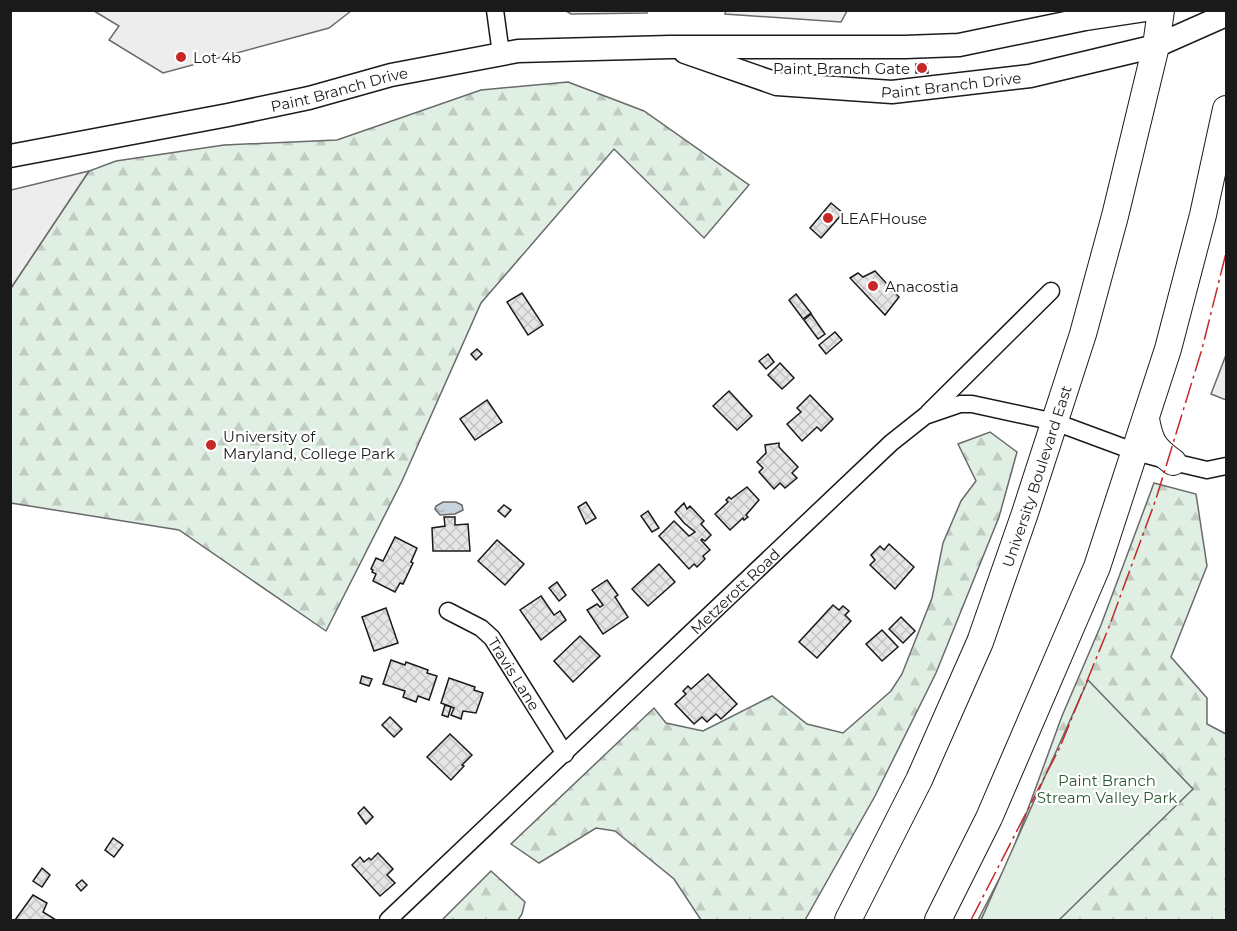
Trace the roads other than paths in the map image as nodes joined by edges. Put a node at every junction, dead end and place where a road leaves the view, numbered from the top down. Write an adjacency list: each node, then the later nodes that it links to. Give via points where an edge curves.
1 (495, 10): 7 (street)
2 (1145, 10): 6 (street, Paint Branch Drive, via 959,45)
3 (1161, 10): 5 (main road, University Boulevard East)
4 (1227, 15): 5 (street, Paint Branch Drive)
5 (1156, 46): 6 (street, Paint Branch Drive, via 1029,76 891,92 777,84); 13 (main road, University Boulevard East, via 1115,216)
6 (670, 47): 7 (street, Paint Branch Drive)
7 (501, 54): 9 (street, Paint Branch Drive, via 392,75 228,115)
8 (1227, 109): 12 (main road, via 1168,349)
9 (10, 156)
10 (1051, 291): 11 (street)
11 (925, 416): 13 (street, Metzerott Road, via 972,404); 18 (street, Metzerott Road, via 891,443)
12 (1146, 419): 14 (main road); 15 (main road, via 1149,438)
13 (1055, 422): 14 (street, Metzerott Road); 20 (main road, University Boulevard East, via 980,642 919,780)
14 (1136, 452): 15 (street, Metzerott Road); 21 (main road, via 1097,567 989,818)
15 (1173, 462): 16 (street, Metzerott Road, via 1207,470)
16 (1227, 466)
17 (448, 611): 18 (street, Travis Lane, via 492,638)
18 (565, 754): 19 (street, Metzerott Road)
19 (388, 921)
20 (848, 921)
21 (938, 921)

